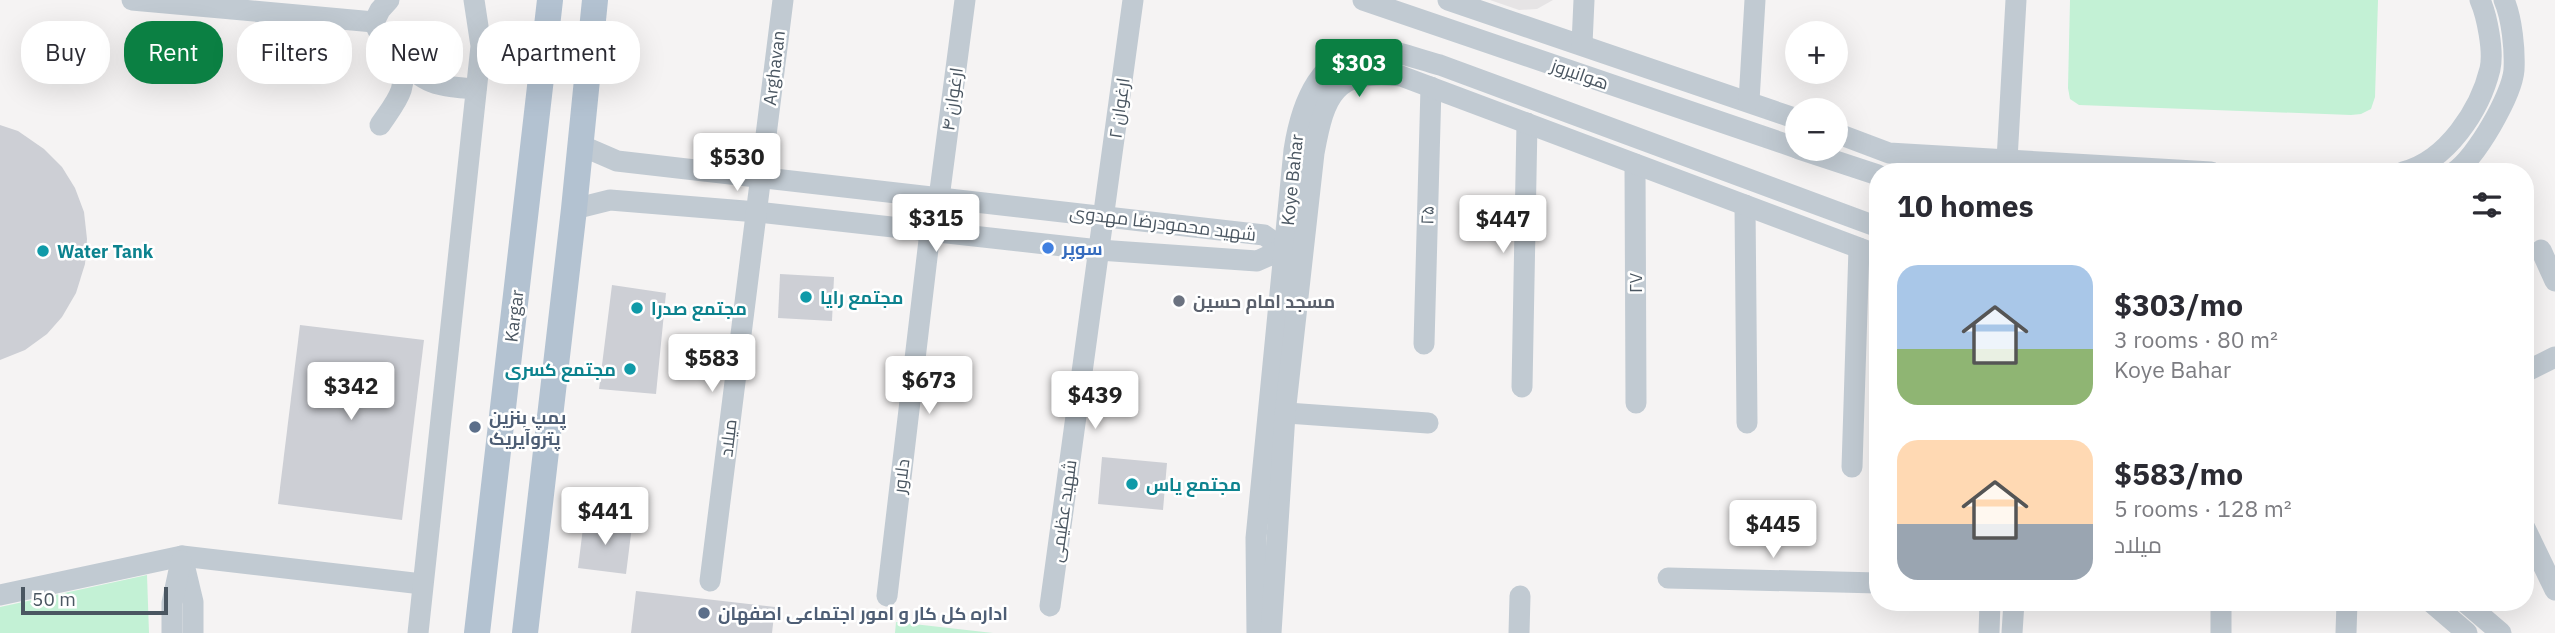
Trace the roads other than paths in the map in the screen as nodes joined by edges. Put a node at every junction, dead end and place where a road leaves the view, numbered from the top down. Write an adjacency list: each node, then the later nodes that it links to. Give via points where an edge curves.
1 (132, 0): 18 (street)
2 (390, 0): 19 (street)
3 (474, 0): 20 (street)
4 (483, 0): 21 (street)
5 (550, 0): 87 (main road, Kargar)
6 (595, 0): 36 (main road)
7 (783, 0): 44 (street, Arghavan)
8 (965, 0): 45 (street, ارغوان ۴)
9 (1133, 0): 49 (street, ارغوان ۲)
10 (1363, 0): 17 (street, هوانیروز)
11 (1448, 0): 22 (street, هوانیروز)
12 (1584, 0): 22 (street)
13 (1755, 0): 30 (street)
14 (2016, 0): 37 (street)
15 (2480, 0): 40 (street, via 2487,16 2491,67 2472,114 2447,148)
16 (2504, 0): 41 (street, via 2514,72 2492,127)
17 (1394, 5): 29 (street, هوانیروز)
18 (366, 21)
19 (374, 21)
20 (477, 21)
21 (481, 21)
22 (1582, 44): 23 (street, هوانیروز)
23 (1658, 71): 29 (street); 30 (street, هوانیروز)
24 (477, 77): 28 (street)
25 (403, 84): 33 (street)
26 (436, 84): 28 (street)
27 (1431, 87): 32 (street, Koye Bahar); 55 (street, Koye Bahar, via 1401,76 1377,74 1351,79 1335,90 1321,117); 57 (street, ۲۵)
28 (476, 89): 71 (street)
29 (1649, 97): 35 (street, هوانیروز)
30 (1749, 101): 31 (street, هوانیروز)
31 (1785, 114)
32 (1527, 123): 42 (street, Koye Bahar); 60 (street)
33 (380, 125)
34 (1848, 138): 37 (street, via 1889,153)
35 (1785, 144)
36 (580, 145): 44 (street, شهید محمودرضا مهدوی, via 617,161); 47 (main road)
37 (2007, 160): 39 (street)
38 (1835, 161): 43 (street, هوانیروز)
39 (2061, 163)
40 (2420, 163)
41 (2465, 163)
42 (1635, 164): 46 (street, Koye Bahar); 61 (street, ۲۷)
43 (1869, 173)
44 (760, 177): 45 (street, شهید محمودرضا مهدوی); 48 (street, Arghavan)
45 (939, 198): 49 (street, شهید محمودرضا مهدوی)
46 (1745, 205): 54 (street, Koye Bahar); 64 (street)
47 (574, 209): 48 (street, شهید محمودرضا مهدوی, via 610,200); 88 (main road)
48 (757, 212): 51 (street, شهید محمودرضا مهدوی); 69 (street, میلاد)
49 (1104, 216): 52 (street, ارغوان ۲); 55 (street, شهید محمودرضا مهدوی, via 1265,235)
50 (1869, 224): 55 (street, Koye Bahar, via 1440,65 1378,49 1340,59 1325,70 1307,97 1294,150)
51 (930, 232): 52 (street, شهید محمودرضا مهدوی); 74 (street, دلاور)
52 (1099, 250): 55 (street, شهید محمودرضا مهدوی, via 1257,261); 76 (street, شهید عظیمی)
53 (2541, 250): 56 (street)
54 (1868, 252): 65 (street)
55 (1292, 253): 62 (street, Koye Bahar)
56 (2555, 281)
57 (1424, 344)
58 (2555, 357): 59 (street)
59 (2534, 368)
60 (1522, 387)
61 (1636, 403)
62 (1277, 413): 63 (street); 89 (street, Koye Bahar, via 1256,538); 90 (street, Koye Bahar)
63 (1428, 423)
64 (1747, 423)
65 (1852, 467)
66 (2534, 547): 72 (street)
67 (182, 556): 71 (street); 73 (street); 84 (street, via 172,603); 85 (street)
68 (1668, 578): 70 (street)
69 (710, 581)
70 (1869, 583)
71 (422, 584): 86 (street)
72 (2555, 590)
73 (0, 595)
74 (887, 596)
75 (1520, 596): 91 (street)
76 (1050, 606)
77 (1990, 611): 92 (street)
78 (2013, 611): 93 (street)
79 (2221, 611): 94 (street)
80 (2347, 611): 95 (street)
81 (2440, 611): 83 (street)
82 (2475, 611): 96 (street)
83 (2460, 630)
84 (172, 633)
85 (193, 633)
86 (418, 633)
87 (477, 633)
88 (525, 633)
89 (1257, 633)
90 (1271, 633)
91 (1519, 633)
92 (1989, 633)
93 (2012, 633)
94 (2221, 633)
95 (2346, 633)
96 (2501, 633)

